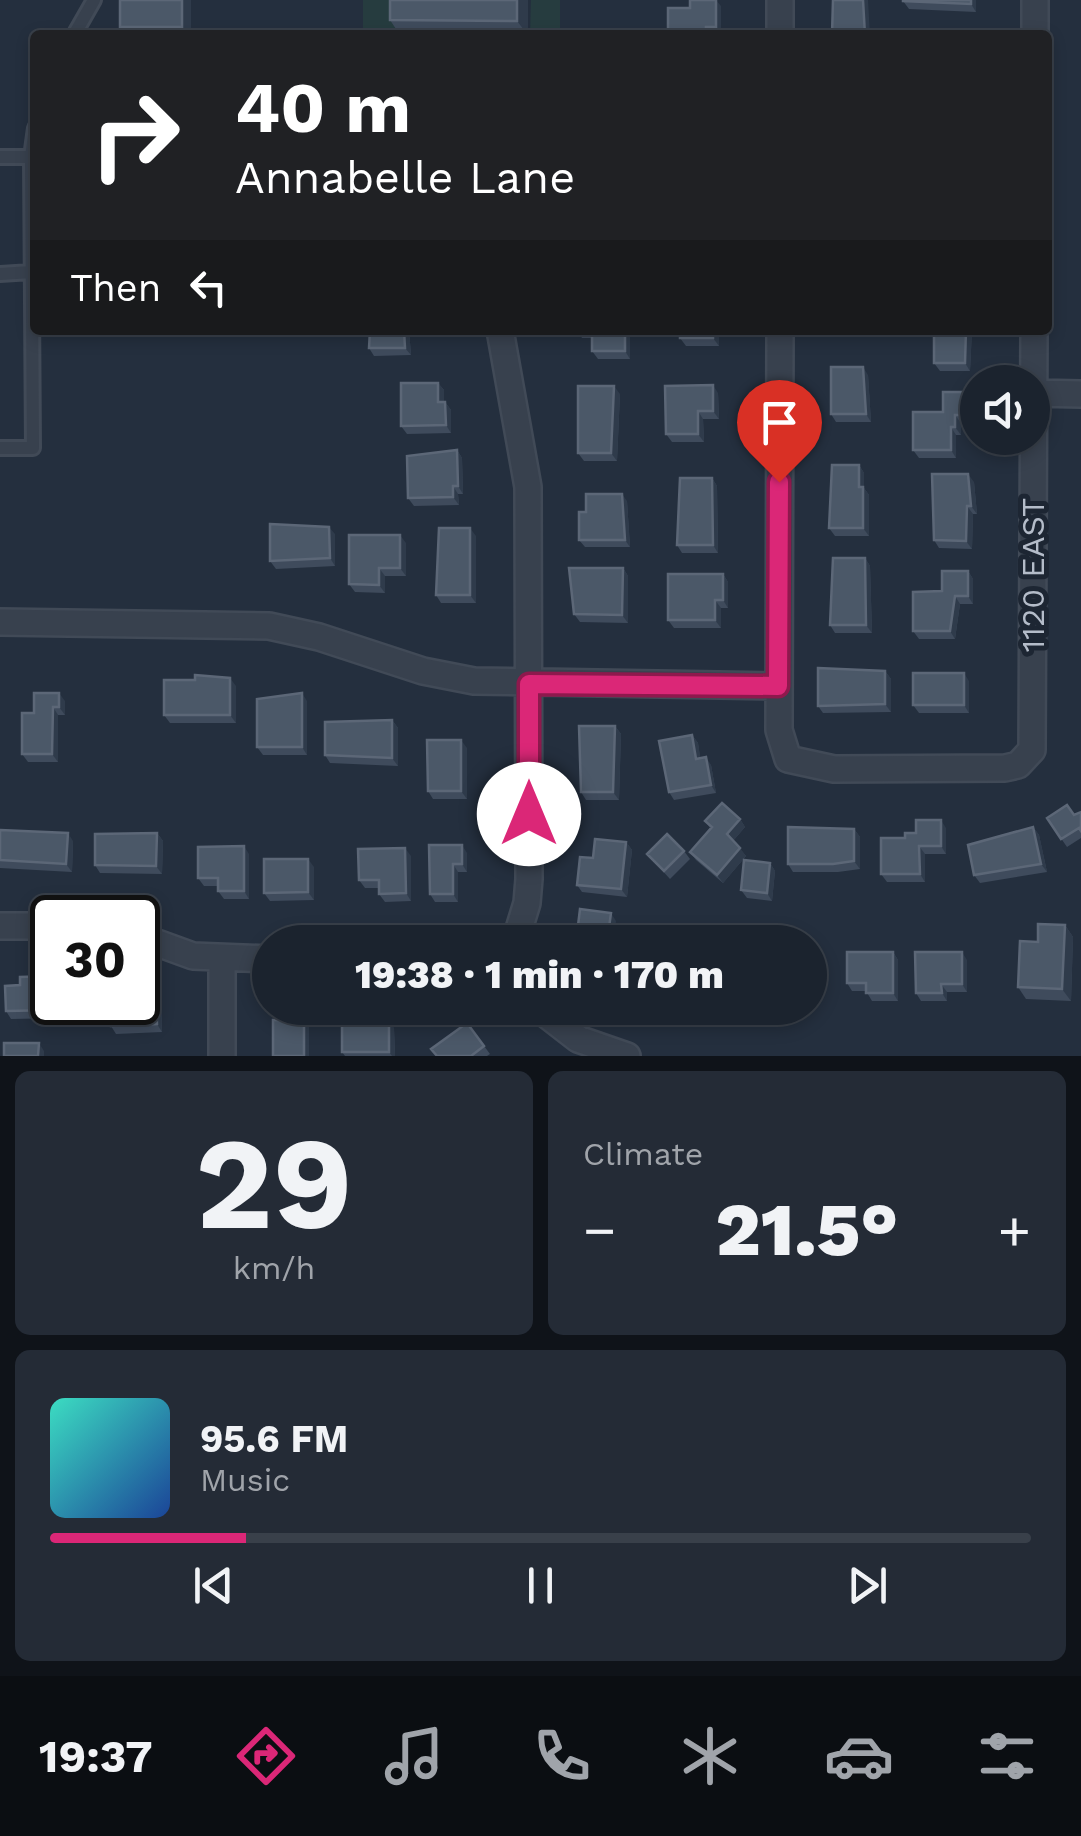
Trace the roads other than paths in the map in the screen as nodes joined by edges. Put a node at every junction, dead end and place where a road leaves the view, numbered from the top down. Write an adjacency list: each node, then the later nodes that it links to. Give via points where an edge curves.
1 (94, 0): 4 (lane)
2 (780, 0): 5 (street)
3 (1035, 0): 6 (street)
4 (77, 30)
5 (780, 30)
6 (1035, 30)
7 (0, 157): 8 (lane)
8 (30, 157)
9 (30, 272): 10 (lane)
10 (0, 274)
11 (32, 335): 18 (lane, via 33,448)
12 (501, 335): 21 (street, via 528,487)
13 (780, 335): 22 (street)
14 (1034, 335): 15 (street, 1120 EAST)
15 (1034, 365)
16 (1050, 393): 17 (street)
17 (1081, 394)
18 (0, 448)
19 (1034, 455): 22 (street, 1120 EAST, via 1033,730 1027,759 992,769 818,768 788,759)
20 (0, 622): 21 (street, via 269,626 423,671)
21 (529, 684): 22 (street); 23 (street, via 529,879)
22 (778, 686)
23 (520, 925)
24 (0, 926): 25 (street)
25 (30, 926)
26 (160, 944): 27 (street)
27 (222, 958): 28 (street); 31 (street)
28 (252, 959)
29 (553, 1025): 30 (street)
30 (573, 1047): 32 (street)
31 (222, 1056)
32 (627, 1056)

